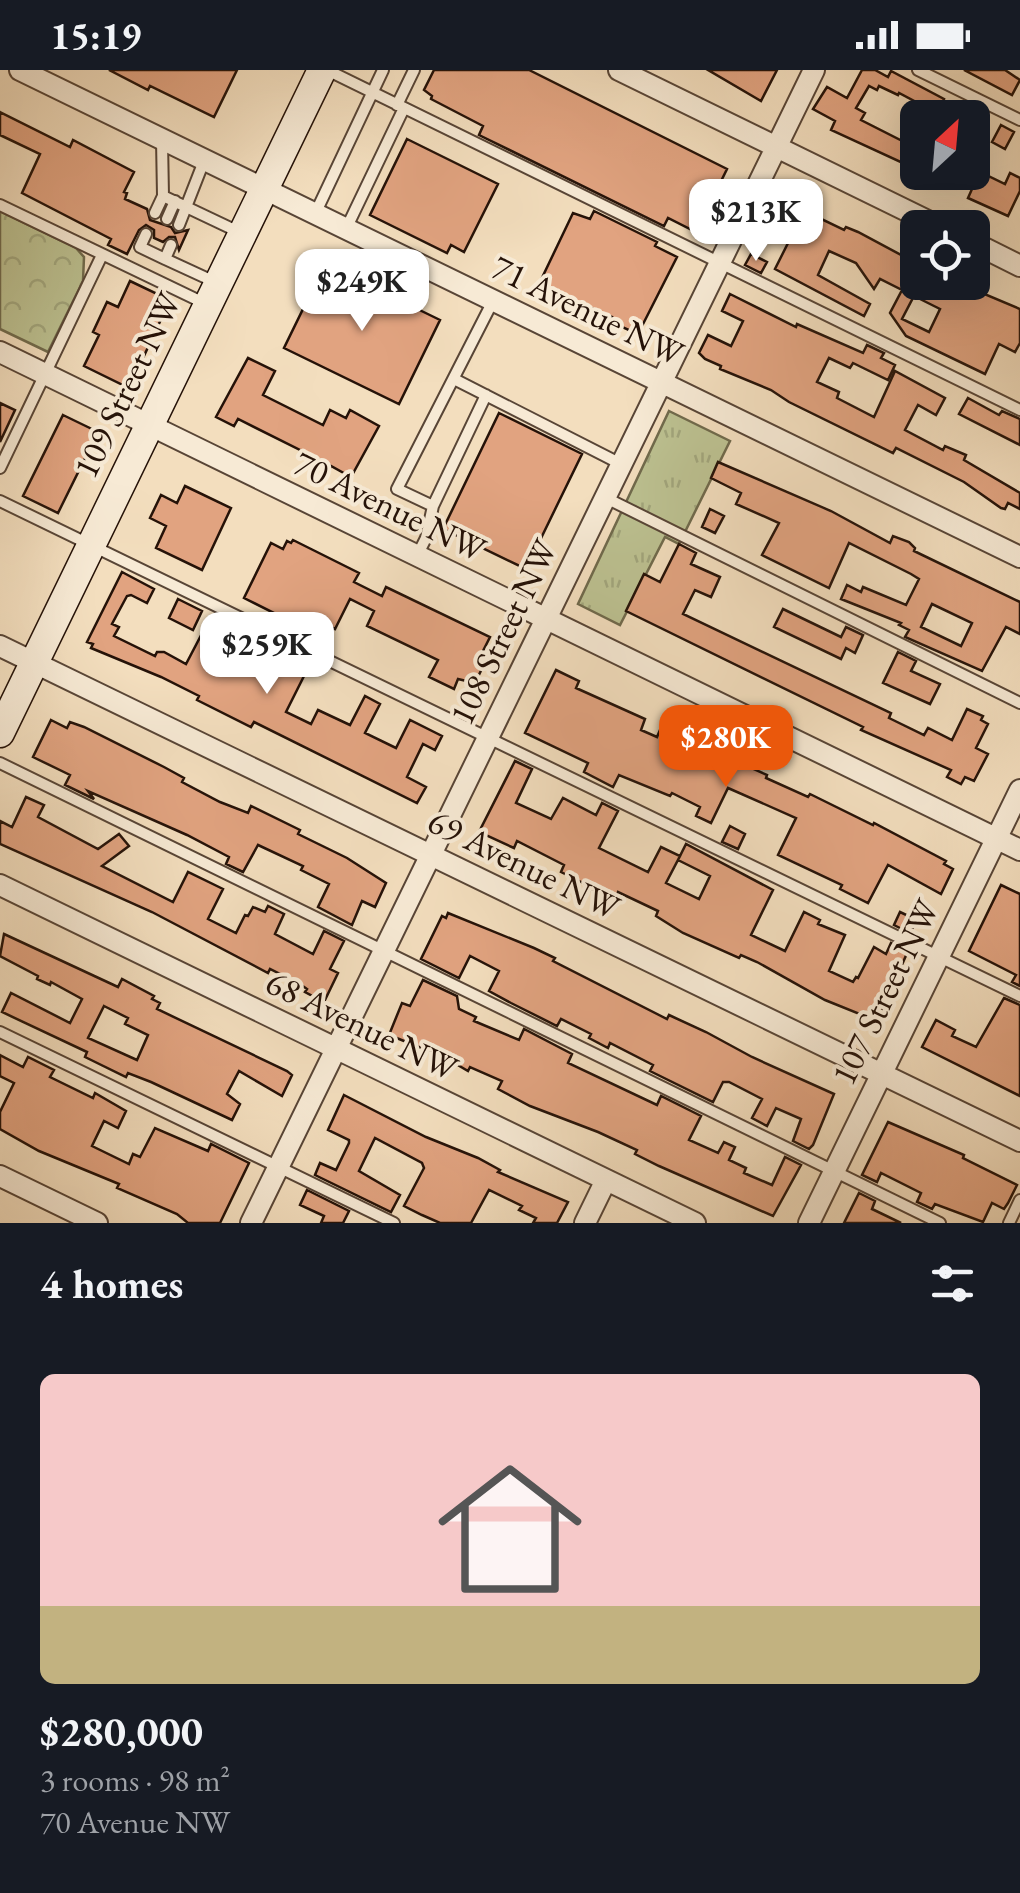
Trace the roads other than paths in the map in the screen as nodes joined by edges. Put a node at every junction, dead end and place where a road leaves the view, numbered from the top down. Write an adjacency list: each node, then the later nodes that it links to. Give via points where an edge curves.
1 (20, 70): 11 (street, 71 Avenue NW)
2 (324, 70): 8 (lane); 14 (main road, 109 Street NW)
3 (383, 70): 8 (lane)
4 (414, 70): 9 (lane)
5 (619, 70): 12 (street)
6 (814, 70): 12 (street, 108 Street NW)
7 (918, 70): 10 (lane)
8 (372, 92): 9 (lane); 20 (lane)
9 (401, 107): 23 (lane); 30 (lane)
10 (1020, 120)
11 (162, 139): 13 (street, 71 Avenue NW); 15 (lane)
12 (776, 147): 18 (street); 30 (street, 108 Street NW)
13 (204, 160): 14 (street, 71 Avenue NW); 16 (lane)
14 (264, 189): 20 (street, 71 Avenue NW); 24 (main road, 109 Street NW)
15 (163, 196): 16 (lane); 19 (lane)
16 (180, 204): 21 (lane); 22 (lane); 24 (lane)
17 (0, 205): 27 (lane)
18 (905, 210)
19 (155, 214)
20 (315, 214): 23 (street, 71 Avenue NW)
21 (167, 219)
22 (179, 225)
23 (346, 229): 33 (street, 71 Avenue NW)
24 (242, 233): 32 (main road, 109 Street NW)
25 (146, 234): 28 (lane, via 140,247)
26 (990, 251): 31 (street)
27 (102, 254): 32 (lane); 35 (lane)
28 (154, 254): 29 (lane); 29 (lane, via 165,243)
29 (166, 259): 32 (lane)
30 (719, 263): 37 (street, 108 Street NW); 39 (lane)
31 (1020, 266)
32 (212, 294): 40 (main road, 109 Street NW)
33 (493, 300): 36 (lane); 37 (street, 71 Avenue NW)
34 (0, 352): 35 (street, 70 Avenue NW)
35 (45, 374): 40 (street, 70 Avenue NW); 42 (lane)
36 (454, 379): 38 (lane); 45 (lane, via 397,489)
37 (661, 382): 41 (street, 108 Street NW); 48 (street, 71 Avenue NW)
38 (486, 396): 41 (lane); 45 (lane)
39 (1020, 410)
40 (149, 424): 46 (main road, 109 Street NW); 47 (street, 70 Avenue NW)
41 (621, 464): 43 (street, 108 Street NW)
42 (0, 468)
43 (605, 498): 49 (street, 108 Street NW); 52 (lane)
44 (0, 501): 46 (lane)
45 (433, 506): 47 (lane)
46 (91, 546): 51 (main road, 109 Street NW); 54 (lane)
47 (417, 556): 49 (street, 70 Avenue NW)
48 (1020, 556)
49 (546, 619): 54 (street, 108 Street NW); 57 (street, 70 Avenue NW)
50 (0, 646): 51 (street, 69 Avenue NW)
51 (34, 662): 53 (main road, 109 Street NW); 59 (street, 69 Avenue NW)
52 (1020, 704)
53 (0, 733)
54 (486, 738): 59 (street, 108 Street NW); 62 (lane)
55 (0, 763): 61 (lane)
56 (1020, 790): 57 (street, 107 Street NW)
57 (996, 838): 58 (street, 70 Avenue NW); 62 (street, 107 Street NW)
58 (1020, 850)
59 (430, 855): 61 (street, 108 Street NW); 66 (street, 69 Avenue NW)
60 (0, 885): 65 (street, 68 Avenue NW)
61 (384, 951): 65 (street, 108 Street NW); 69 (lane)
62 (939, 956): 63 (lane); 66 (street, 107 Street NW)
63 (1020, 996)
64 (0, 1032): 68 (lane)
65 (336, 1048): 68 (street, 108 Street NW); 71 (street, 68 Avenue NW)
66 (881, 1074): 67 (street, 69 Avenue NW); 69 (street, 107 Street NW)
67 (1020, 1142)
68 (278, 1167): 74 (street, 108 Street NW); 75 (lane)
69 (834, 1171): 78 (street, 107 Street NW); 79 (lane)
70 (0, 1176): 73 (street)
71 (606, 1180): 76 (street); 77 (street, 68 Avenue NW)
72 (1020, 1200): 80 (lane)
73 (97, 1223)
74 (251, 1223)
75 (394, 1223)
76 (585, 1223)
77 (695, 1223)
78 (809, 1223)
79 (940, 1223)
80 (1009, 1223)

